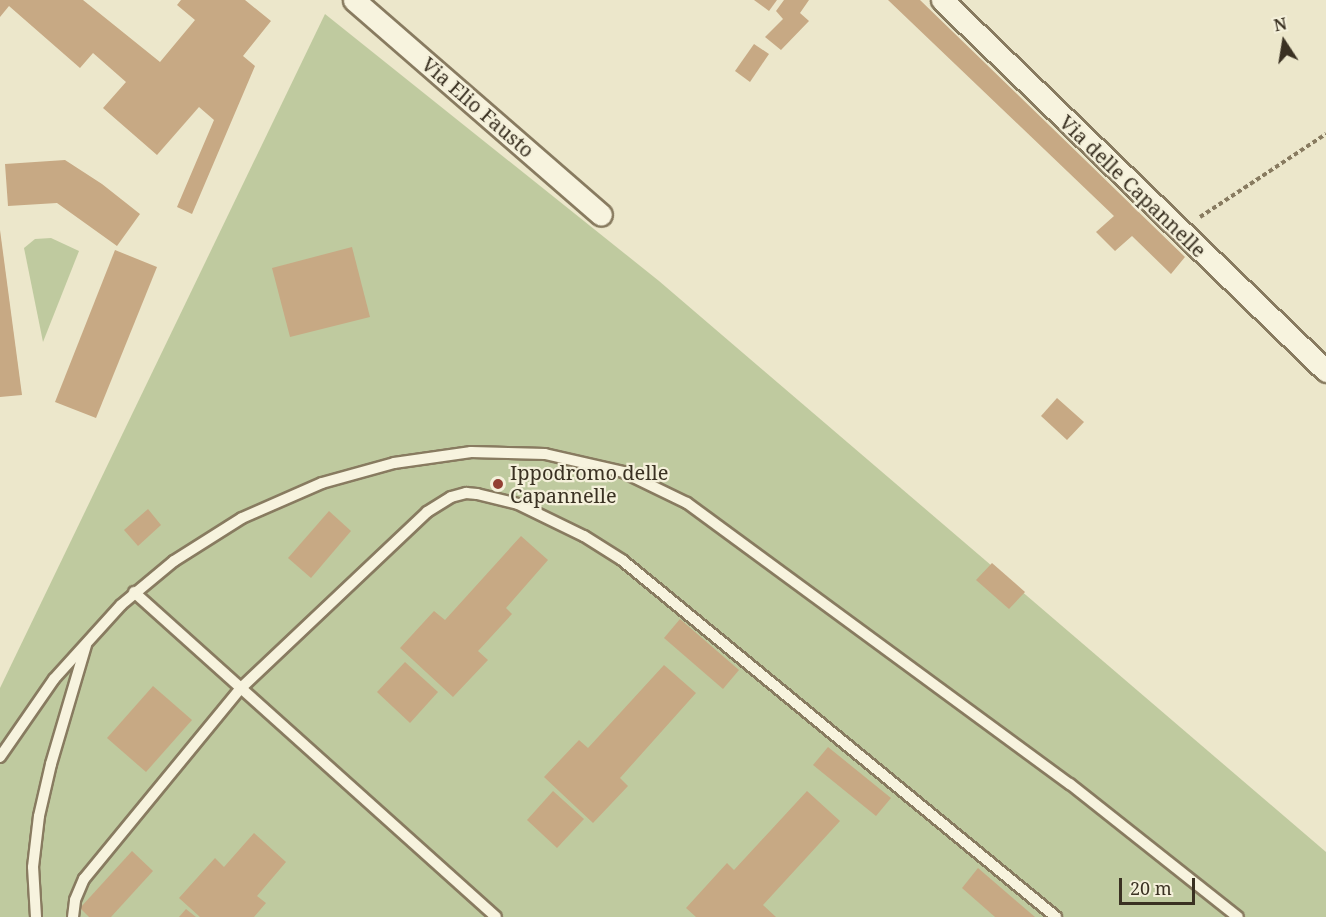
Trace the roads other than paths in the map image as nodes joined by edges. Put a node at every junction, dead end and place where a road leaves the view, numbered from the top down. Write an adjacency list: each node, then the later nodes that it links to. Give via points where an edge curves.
1 (354, 0): 3 (street, Via Elio Fausto)
2 (942, 0): 4 (street, Via delle Capannelle)
3 (601, 214)
4 (1326, 371)
5 (134, 592): 6 (lane); 7 (lane); 13 (lane, via 242,518 322,483 368,470 418,459 498,451 555,455 608,468 658,487 699,512 1070,784)
6 (87, 640): 8 (lane, via 54,679); 9 (lane, via 39,816 33,867)
7 (241, 688): 10 (lane, via 84,879); 11 (lane); 12 (lane, via 434,506 466,494 504,500 584,536 639,572)
8 (0, 757)
9 (36, 917)
10 (73, 917)
11 (496, 917)
12 (1056, 917)
13 (1238, 917)

